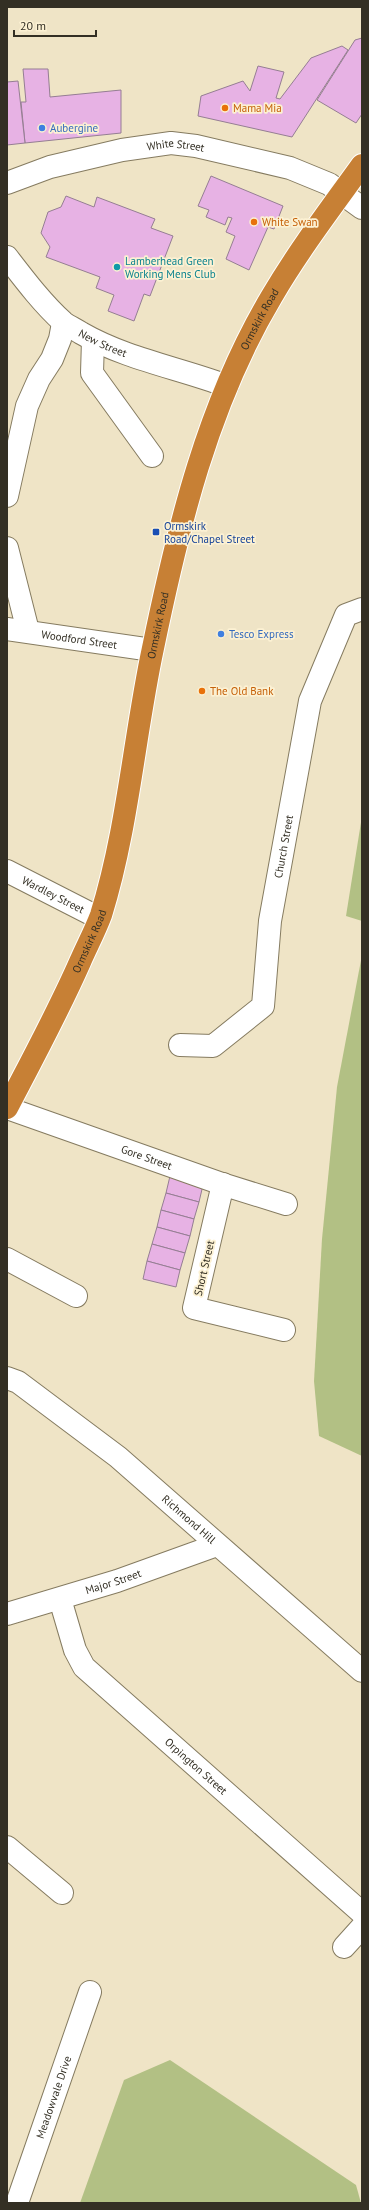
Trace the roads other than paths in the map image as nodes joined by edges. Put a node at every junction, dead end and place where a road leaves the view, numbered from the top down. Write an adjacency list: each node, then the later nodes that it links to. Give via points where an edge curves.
1 (362, 165): 3 (highway, Ormskirk Road)
2 (7, 183): 3 (street, White Street, via 50,167 122,150 171,143 196,146 290,168)
3 (342, 192): 4 (street, White Street); 8 (highway, Ormskirk Road, via 309,236 271,296)
4 (362, 208)
5 (7, 257): 6 (street, New Street)
6 (64, 322): 7 (street, New Street); 10 (street, via 52,359 39,379 27,406)
7 (93, 340): 8 (street, New Street, via 121,352); 9 (street, via 92,373)
8 (227, 386): 14 (highway, Ormskirk Road, via 205,444 179,529)
9 (152, 456)
10 (7, 496)
11 (7, 548): 13 (street)
12 (362, 609): 17 (street, Church Street, via 346,615 310,701 270,921 263,1006 213,1046)
13 (17, 630): 14 (street, Woodford Street)
14 (152, 650): 16 (highway, Ormskirk Road, via 124,818)
15 (7, 871): 16 (street, Wardley Street)
16 (100, 918): 18 (highway, Ormskirk Road, via 69,988)
17 (180, 1045)
18 (7, 1108): 19 (street, Gore Street)
19 (223, 1184): 20 (street, Gore Street); 23 (street, Short Street, via 194,1308)
20 (286, 1204)
21 (7, 1259): 22 (street)
22 (76, 1296)
23 (284, 1330)
24 (7, 1378): 25 (street, Richmond Hill, via 18,1382 118,1457)
25 (217, 1545): 26 (street, Major Street, via 117,1582); 28 (street, Richmond Hill)
26 (60, 1599): 27 (street, Major Street); 31 (street, Orpington Street, via 75,1650 84,1667)
27 (7, 1614)
28 (362, 1671)
29 (7, 1847): 30 (street)
30 (62, 1893)
31 (362, 1913)
32 (362, 1927): 33 (street)
33 (344, 1947)
34 (90, 1992): 35 (street, Meadowvale Drive)
35 (17, 2203)

